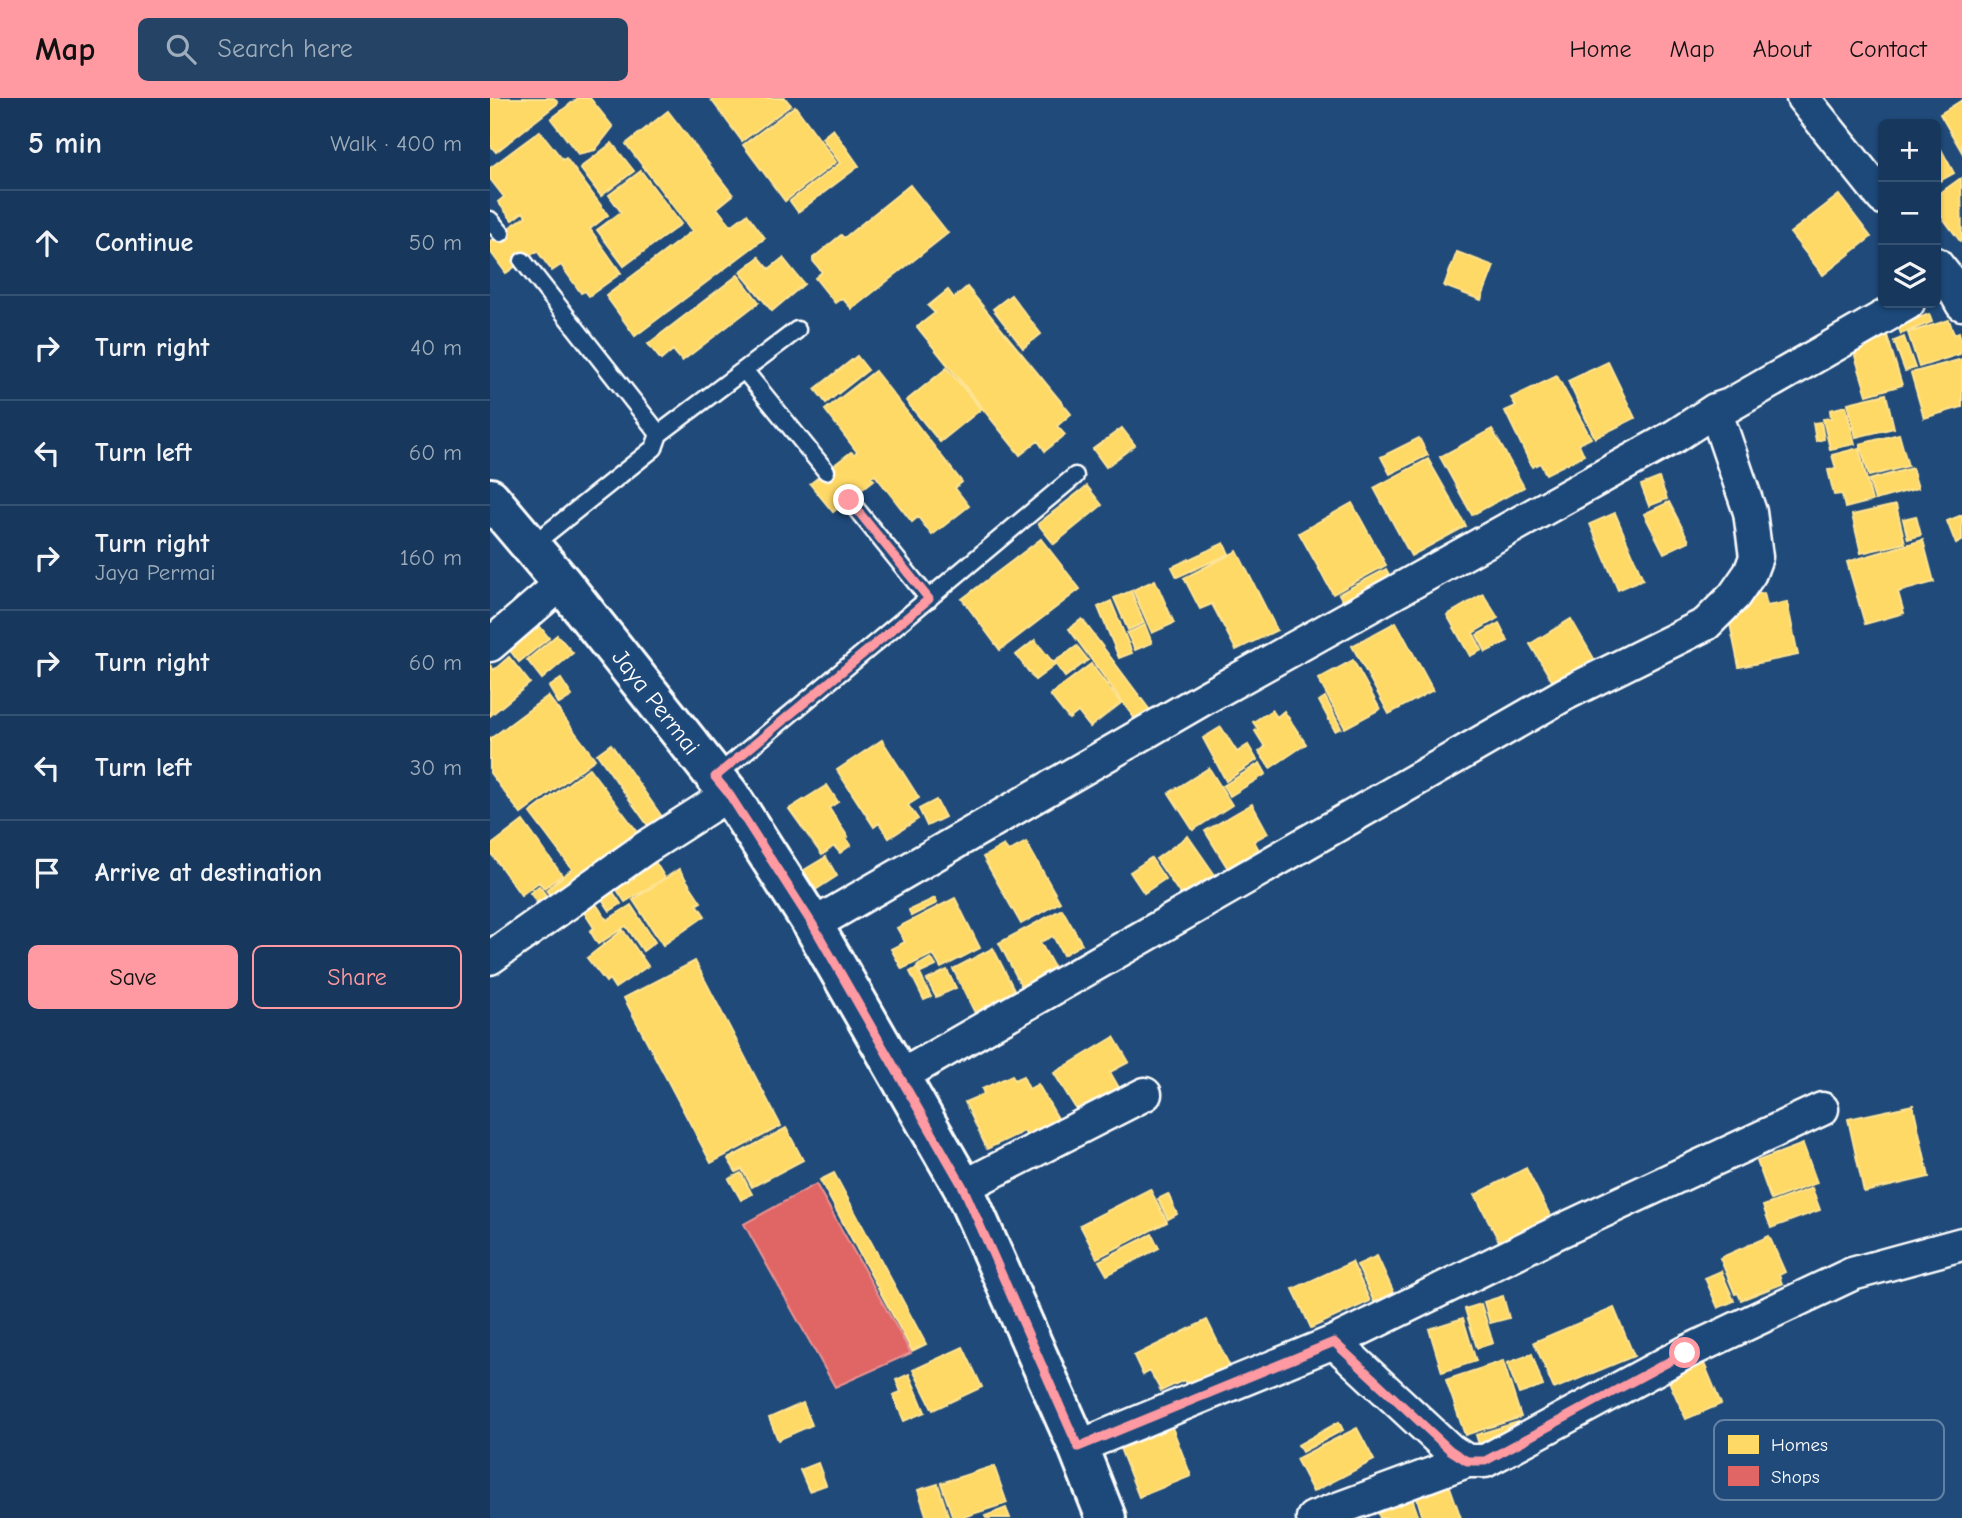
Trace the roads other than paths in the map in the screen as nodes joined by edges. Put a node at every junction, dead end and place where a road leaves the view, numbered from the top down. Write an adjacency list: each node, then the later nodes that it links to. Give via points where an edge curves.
1 (1803, 98): 2 (street)
2 (1878, 192)
3 (490, 220): 4 (lane)
4 (501, 233)
5 (523, 261): 10 (lane)
6 (1899, 308): 9 (street)
7 (797, 330): 8 (lane)
8 (744, 370): 10 (lane); 11 (lane)
9 (1723, 407): 20 (street); 22 (street, via 1750,512 1756,557 1734,596 1706,624 1565,694)
10 (659, 434): 15 (lane, via 654,447)
11 (826, 471)
12 (1075, 476): 17 (lane)
13 (849, 500): 17 (lane)
14 (493, 509): 15 (street, Jaya Permai)
15 (530, 547): 16 (street, Jaya Permai)
16 (562, 583): 18 (street); 19 (street, Jaya Permai)
17 (929, 599): 19 (lane)
18 (490, 645)
19 (722, 785): 20 (street, Jaya Permai); 21 (street, via 645,848)
20 (813, 925): 22 (street, Jaya Permai)
21 (490, 958)
22 (901, 1076): 25 (street, Jaya Permai)
23 (1145, 1094): 25 (street)
24 (1822, 1108): 27 (street)
25 (963, 1187): 28 (street, Jaya Permai)
26 (1962, 1244): 29 (street, via 1852,1274 1685,1353 1485,1461)
27 (1334, 1342): 28 (street); 29 (street)
28 (1078, 1447): 30 (street, Jaya Permai)
29 (1467, 1461): 31 (street)
30 (1102, 1517)
31 (1313, 1518)

